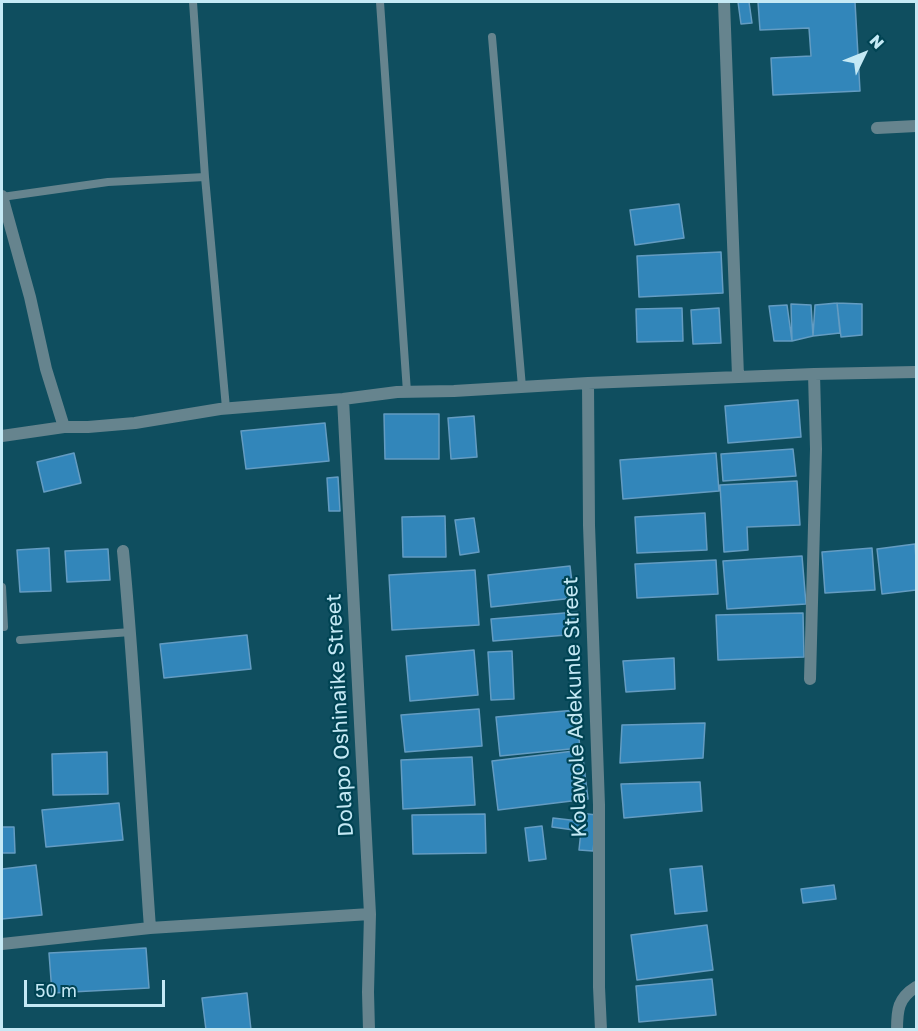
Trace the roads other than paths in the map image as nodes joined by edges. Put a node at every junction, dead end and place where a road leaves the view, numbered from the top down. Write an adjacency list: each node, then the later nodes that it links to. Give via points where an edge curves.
1 (193, 2): 7 (lane)
2 (380, 2): 14 (lane)
3 (724, 2): 11 (street)
4 (492, 36): 13 (lane)
5 (916, 126): 6 (street)
6 (877, 128)
7 (205, 177): 8 (lane, via 108,182); 16 (lane)
8 (2, 197): 17 (street)
9 (916, 372): 10 (street)
10 (814, 374): 11 (street); 24 (street)
11 (738, 376): 12 (street)
12 (588, 383): 13 (street); 30 (street, Kolawole Adekunle Street)
13 (522, 387): 14 (street)
14 (406, 392): 15 (street)
15 (343, 399): 16 (street); 25 (street, Dolapo Oshinaike Street)
16 (226, 408): 17 (street, via 135,423)
17 (64, 427): 18 (street)
18 (2, 436)
19 (123, 551): 22 (street)
20 (2, 587): 21 (lane)
21 (4, 627)
22 (131, 632): 23 (lane); 26 (street)
23 (20, 640)
24 (810, 679)
25 (370, 914): 26 (street); 29 (street, Dolapo Oshinaike Street)
26 (150, 928): 27 (street)
27 (2, 944)
28 (916, 987): 31 (street, via 897,1008)
29 (369, 1029)
30 (601, 1029)
31 (897, 1029)

